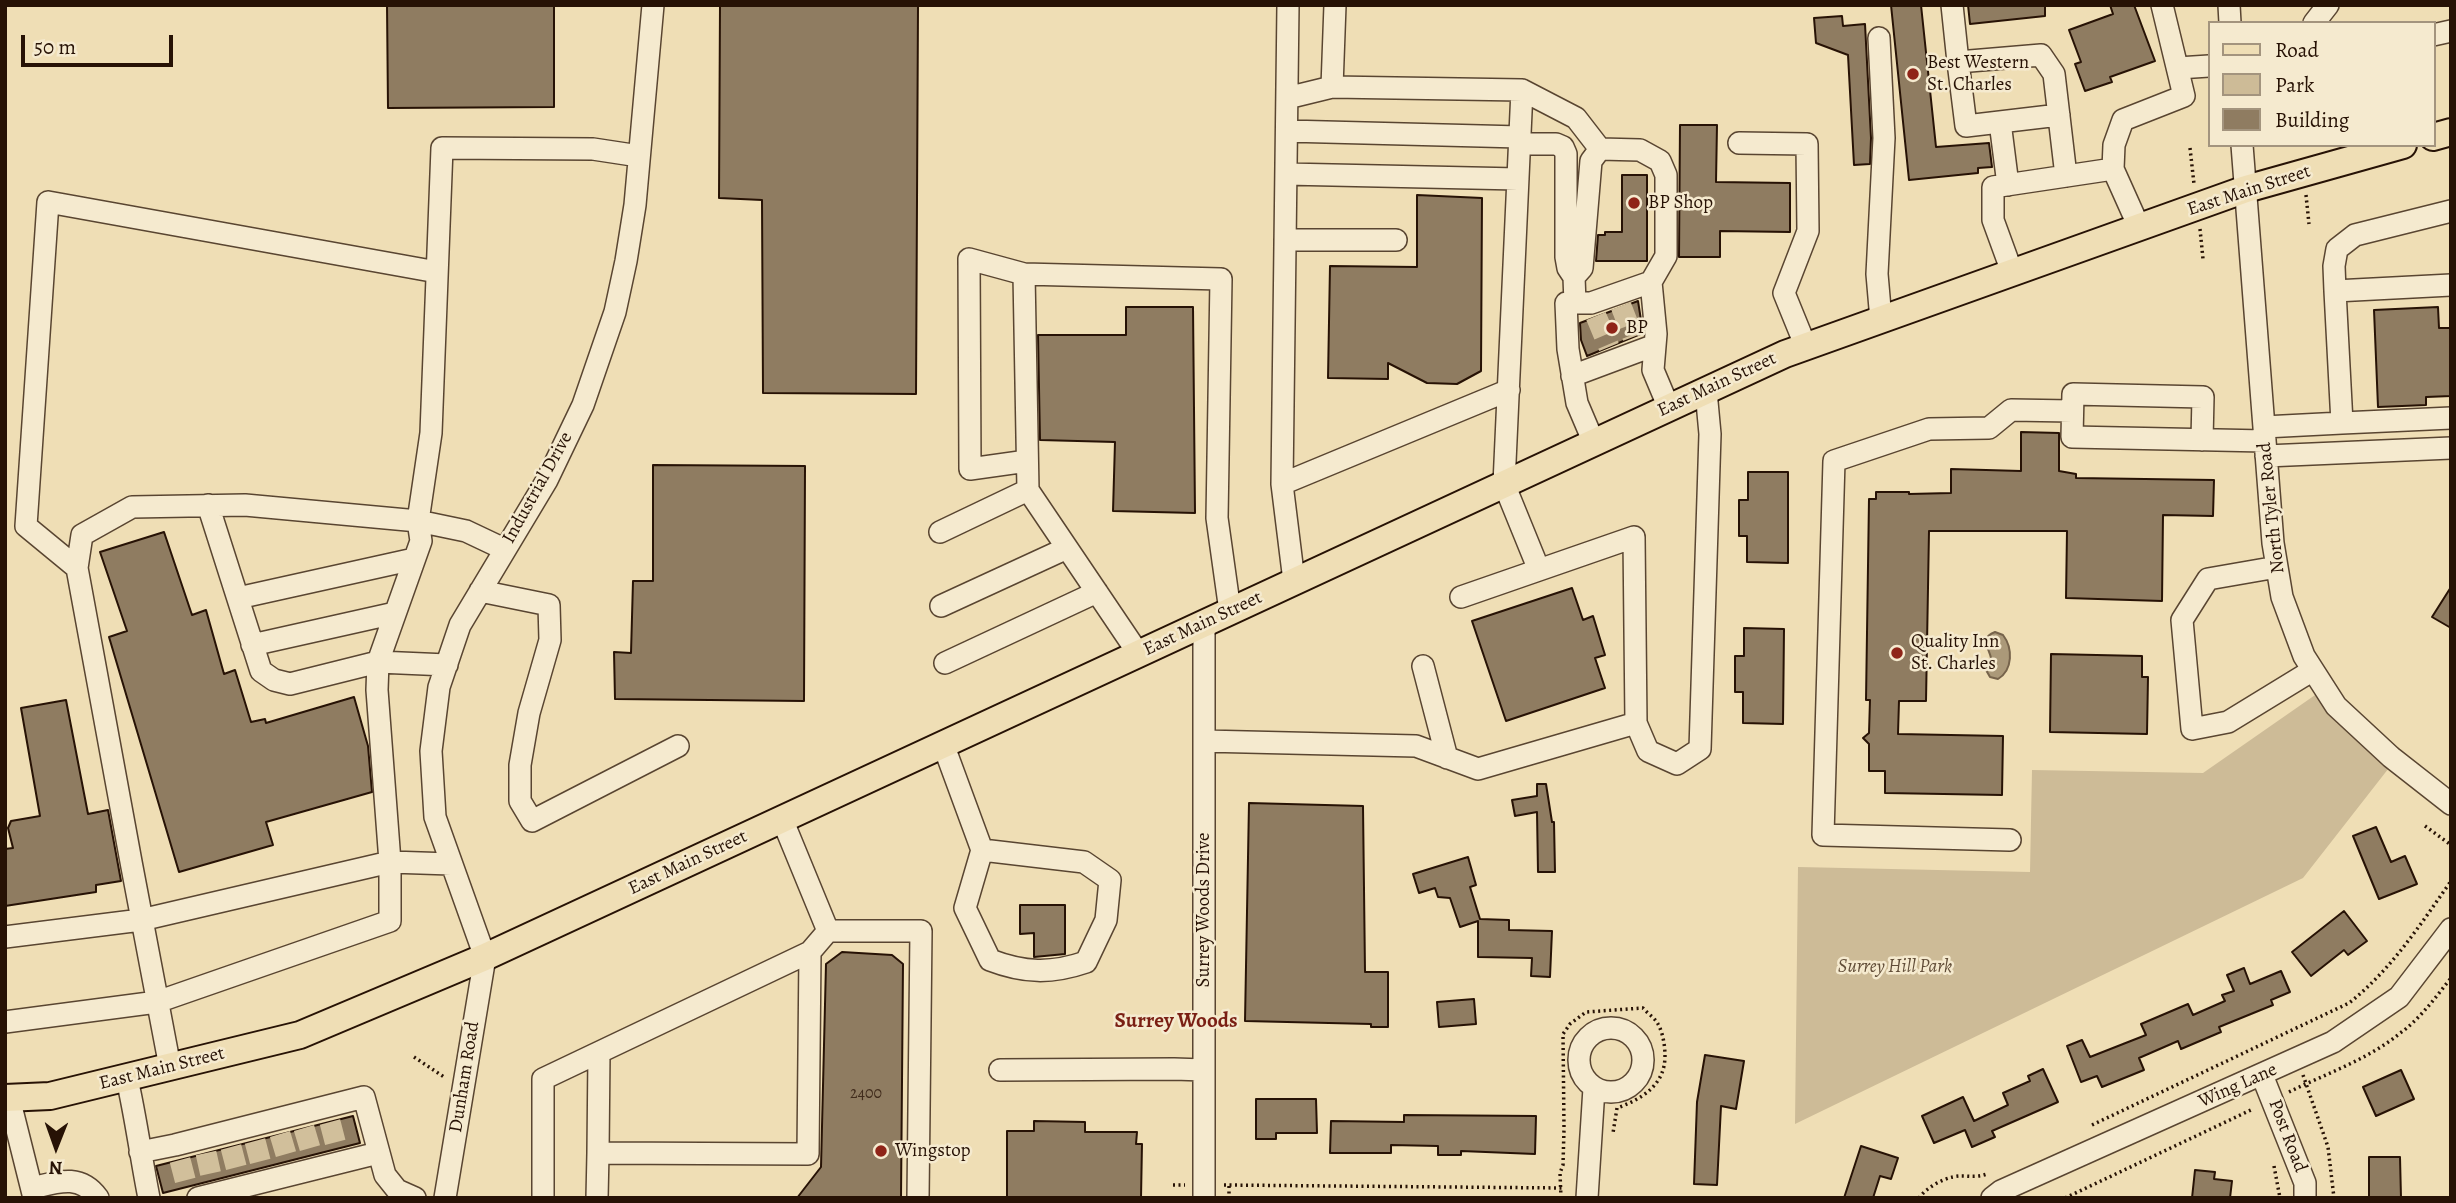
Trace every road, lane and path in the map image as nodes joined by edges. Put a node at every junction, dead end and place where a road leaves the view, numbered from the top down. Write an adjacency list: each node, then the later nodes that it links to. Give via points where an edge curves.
1 (653, 5): 23 (street, Industrial Drive)
2 (1288, 5): 14 (street)
3 (1335, 5): 12 (street)
4 (1952, 5): 9 (street)
5 (2162, 5): 11 (street)
6 (2328, 5): 7 (street)
7 (2316, 21)
8 (1880, 38): 42 (street, via 1884,138 1877,274)
9 (1958, 62): 15 (street, via 2041,55 2054,74); 16 (street, via 1966,126)
10 (2208, 66): 11 (street)
11 (2178, 68): 24 (street, via 2185,96 2123,120 2114,145)
12 (1332, 87): 13 (street); 14 (street)
13 (1522, 90): 18 (street); 22 (street, via 1576,118)
14 (1287, 98): 17 (street)
15 (2059, 115): 16 (street); 26 (street)
16 (2000, 122): 28 (street)
17 (1287, 131): 18 (street); 25 (street)
18 (1520, 141): 27 (street); 37 (street, via 1556,144 1566,154 1566,257)
19 (1739, 143): 44 (street, via 1807,144 1808,231 1783,293)
20 (2242, 147): 29 (street, North Tyler Road)
21 (2396, 147): 29 (main road, East Main Street)
22 (1600, 149): 37 (street, via 1591,161 1582,268); 38 (street, via 1640,150 1660,161 1666,175 1666,256)
23 (639, 156): 34 (street, via 593,149 442,148); 64 (street, Industrial Drive, via 615,312 583,405 547,480)
24 (2113, 169): 26 (street); 31 (street)
25 (1286, 174): 27 (street); 32 (street)
26 (2066, 176): 28 (street)
27 (1518, 179): 46 (street)
28 (2008, 185): 35 (street, via 1993,187 1993,220)
29 (2246, 189): 31 (main road, East Main Street); 53 (street, North Tyler Road)
30 (2451, 211): 40 (street, via 2354,235 2337,249)
31 (2139, 227): 35 (main road, East Main Street)
32 (1285, 240): 33 (street); 57 (street)
33 (1396, 240)
34 (438, 272): 61 (street, via 431,433); 67 (street, via 48,202 26,526)
35 (2012, 272): 42 (main road, East Main Street)
36 (1024, 274): 56 (street); 56 (street, via 969,259 970,469); 75 (street, via 1221,279 1217,517)
37 (1574, 277): 41 (street)
38 (1651, 282): 41 (street, via 1618,300); 43 (street)
39 (2451, 285): 40 (street)
40 (2335, 291): 51 (street)
41 (1587, 307): 45 (street, via 1566,303)
42 (1881, 320): 44 (main road, East Main Street)
43 (1642, 344): 45 (street, via 1611,354); 48 (street)
44 (1806, 347): 47 (main road, East Main Street)
45 (1572, 376): 54 (street, via 1577,403)
46 (1509, 390): 57 (street); 58 (street)
47 (1706, 391): 48 (main road, East Main Street); 85 (street, via 1710,434 1700,749 1677,764 1648,751)
48 (1669, 408): 54 (main road, East Main Street)
49 (2072, 411): 52 (street, via 2072,437); 52 (street, via 2073,394 2203,397); 93 (street, via 2011,410 1989,428 1929,429 1834,461 1823,835)
50 (2451, 418): 51 (street)
51 (2342, 423): 53 (street)
52 (2202, 440): 53 (street)
53 (2265, 441): 55 (street); 66 (street, North Tyler Road)
54 (1594, 443): 58 (main road, East Main Street)
55 (2451, 448)
56 (1027, 461): 59 (street)
57 (1282, 484): 69 (street)
58 (1504, 484): 68 (street); 69 (main road, East Main Street)
59 (1028, 490): 62 (street); 63 (street)
60 (208, 505): 61 (street); 67 (street, via 132,507 82,535); 73 (street)
61 (418, 521): 64 (street, via 466,531); 65 (street, via 421,541)
62 (940, 532)
63 (1067, 548): 71 (street); 74 (street)
64 (504, 549): 70 (street, Industrial Drive)
65 (414, 559): 73 (street); 76 (street)
66 (2277, 567): 84 (street, North Tyler Road, via 2282,597); 84 (street, via 2208,579 2182,620 2192,729 2228,722)
67 (76, 568): 99 (street)
68 (1539, 570): 72 (street); 85 (street, via 1634,537)
69 (1294, 581): 75 (main road, East Main Street)
70 (480, 591): 82 (street, Industrial Drive, via 460,625); 88 (street, via 549,605 550,639 520,765 520,801 532,821)
71 (1097, 592): 79 (street); 81 (street)
72 (1461, 597)
73 (238, 598): 78 (street)
74 (941, 606)
75 (1230, 611): 77 (main road, East Main Street)
76 (395, 613): 78 (street); 80 (street)
77 (1204, 623): 79 (main road, East Main Street); 86 (street, Surrey Woods Drive)
78 (253, 645): 80 (street, via 261,671 290,684)
79 (1138, 653): 87 (main road, East Main Street)
80 (378, 662): 82 (street); 96 (street)
81 (945, 663)
82 (447, 665): 97 (street, Industrial Drive, via 439,687 431,751 435,817)
83 (1423, 666): 89 (street)
84 (2313, 670): 90 (street, North Tyler Road, via 2336,706)
85 (1636, 723): 89 (street, via 1478,769)
86 (1204, 741): 89 (street, via 1416,746); 112 (street, Surrey Woods Drive)
87 (943, 744): 91 (main road, East Main Street); 95 (street)
88 (678, 746)
89 (1447, 758)
90 (2451, 804)
91 (782, 819): 101 (street); 104 (main road, East Main Street)
92 (2425, 826): 94 (path)
93 (2010, 840)
94 (2451, 845)
95 (982, 850): 95 (street, via 965,908 990,960 1014,969 1062,970 1086,962 1105,920 1110,880 1084,862)
96 (390, 862): 97 (street); 99 (street); 106 (street, via 390,920)
97 (451, 864): 104 (street, Industrial Drive)
98 (2451, 881): 121 (path, via 2392,962 2349,1003)
99 (141, 920): 102 (street); 106 (street)
100 (2451, 929): 114 (street, Wing Lane, via 2399,997 2333,1042)
101 (828, 930): 103 (street); 139 (street, via 920,931)
102 (5, 937)
103 (810, 952): 108 (street); 124 (street, via 808,1154)
104 (485, 957): 110 (main road, East Main Street, via 300,1035); 136 (street, Dunham Road)
105 (2451, 978): 117 (path, via 2399,1035)
106 (157, 1002): 107 (street); 110 (street)
107 (5, 1022)
108 (599, 1053): 124 (street); 137 (street, via 543,1079)
109 (414, 1057): 116 (path, via 444,1077)
110 (170, 1067): 115 (main road, East Main Street)
111 (1000, 1070): 112 (street)
112 (1204, 1070): 130 (street, Surrey Woods Drive)
113 (2301, 1071): 117 (path)
114 (2262, 1075): 120 (street, Post Road); 143 (street, Wing Lane)
115 (127, 1079): 119 (main road, East Main Street, via 50,1096); 122 (street)
116 (443, 1084)
117 (2306, 1084): 120 (path); 146 (path, via 2328,1147)
118 (1594, 1088): 132 (street)
119 (7, 1098): 131 (street)
120 (2274, 1100): 144 (path); 145 (street, Post Road, via 2305,1182)
121 (2082, 1130)
122 (140, 1152): 123 (street, via 177,1153 328,1114 364,1097); 134 (street)
123 (378, 1153): 129 (street, via 339,1155); 135 (street, via 385,1175 397,1190)
124 (598, 1153): 138 (street)
125 (1997, 1171): 142 (path, via 1976,1178 1953,1176)
126 (1173, 1185): 130 (path)
127 (1229, 1185): 128 (path); 130 (path); 140 (path)
128 (1561, 1188): 132 (path); 141 (path)
129 (201, 1191)
130 (1204, 1191)
131 (33, 1193): 133 (street, via 64,1181 86,1185)
132 (1579, 1193)
133 (97, 1198)
134 (149, 1198)
135 (415, 1198)
136 (445, 1198)
137 (543, 1198)
138 (597, 1198)
139 (918, 1198)
140 (1230, 1198)
141 (1560, 1198)
142 (1919, 1198)
143 (1992, 1198)
144 (2065, 1198)
145 (2305, 1198)
146 (2334, 1198)

